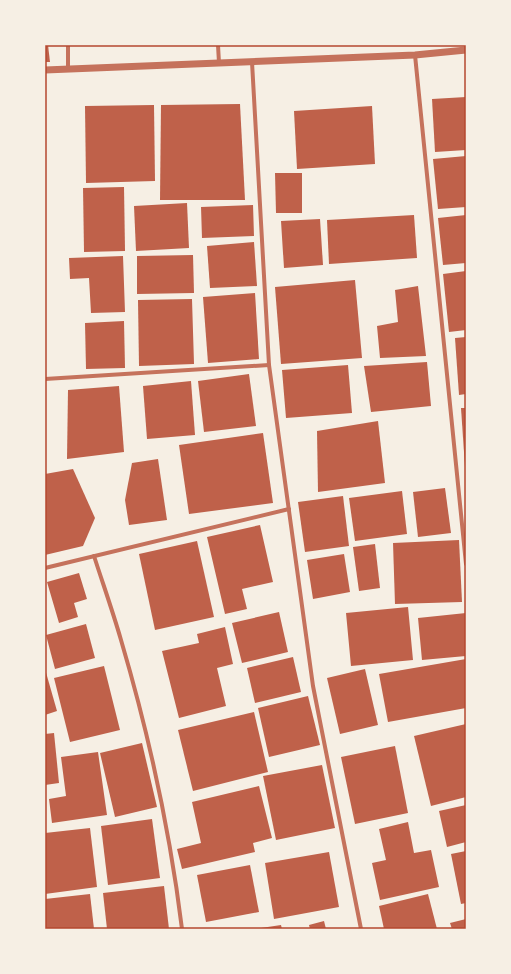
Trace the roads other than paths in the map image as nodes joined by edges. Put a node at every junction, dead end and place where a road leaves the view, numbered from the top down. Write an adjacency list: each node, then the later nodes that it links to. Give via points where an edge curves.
1 (68, 45): 7 (street)
2 (218, 45): 6 (street)
3 (466, 50): 4 (street)
4 (415, 55): 5 (street); 13 (street)
5 (252, 62): 6 (street); 9 (street)
6 (219, 63): 7 (street)
7 (68, 68): 8 (street)
8 (45, 70)
9 (270, 365): 10 (street); 11 (street)
10 (45, 379)
11 (289, 509): 12 (street); 16 (street, via 313,686)
12 (94, 556): 14 (street); 15 (street, via 144,724 163,809)
13 (466, 564)
14 (45, 568)
15 (182, 929)
16 (361, 929)

